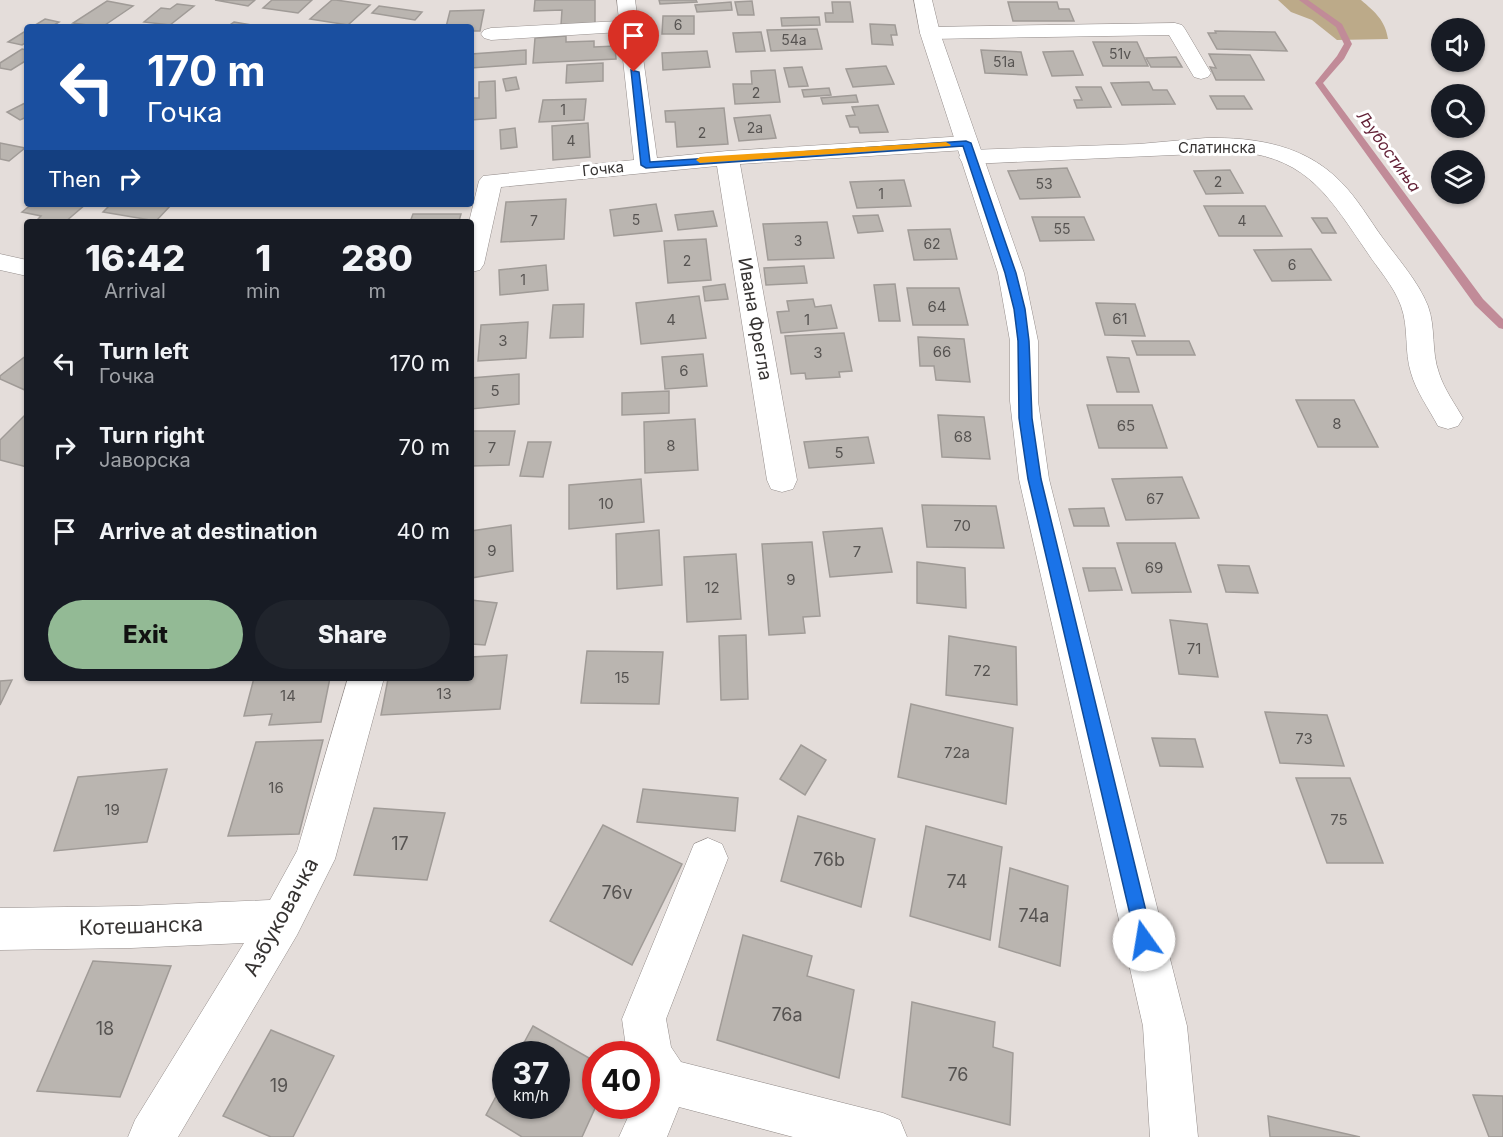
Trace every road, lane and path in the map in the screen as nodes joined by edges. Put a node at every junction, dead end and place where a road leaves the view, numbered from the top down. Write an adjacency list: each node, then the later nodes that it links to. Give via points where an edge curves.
1 (626, 0): 3 (street)
2 (923, 0): 4 (street)
3 (629, 26): 5 (street); 9 (street)
4 (930, 33): 6 (street, via 1175,29); 7 (street)
5 (491, 34)
6 (1201, 73)
7 (968, 150): 8 (street, Гочка); 13 (street, Слатинска, via 1085,154 1244,146 1271,149 1291,157 1334,188 1401,282 1414,305 1420,327 1425,374); 23 (street, via 1011,273 1019,309 1024,401 1034,479 1165,1026)
8 (727, 158): 9 (street, Гочка); 14 (street, Ивана Фрегла)
9 (646, 165): 10 (street, Гочка, via 492,182)
10 (474, 252)
11 (0, 262): 12 (street)
12 (24, 267)
13 (1448, 418)
14 (782, 480)
15 (365, 681): 17 (street, Азбуковачка, via 315,860)
16 (708, 858): 19 (street, via 644,1019 650,1056)
17 (282, 920): 18 (street, Котешанска); 20 (street, Азбуковачка)
18 (0, 929)
19 (667, 1081): 21 (street); 22 (street)
20 (152, 1137)
21 (643, 1137)
22 (883, 1137)
23 (1174, 1137)

